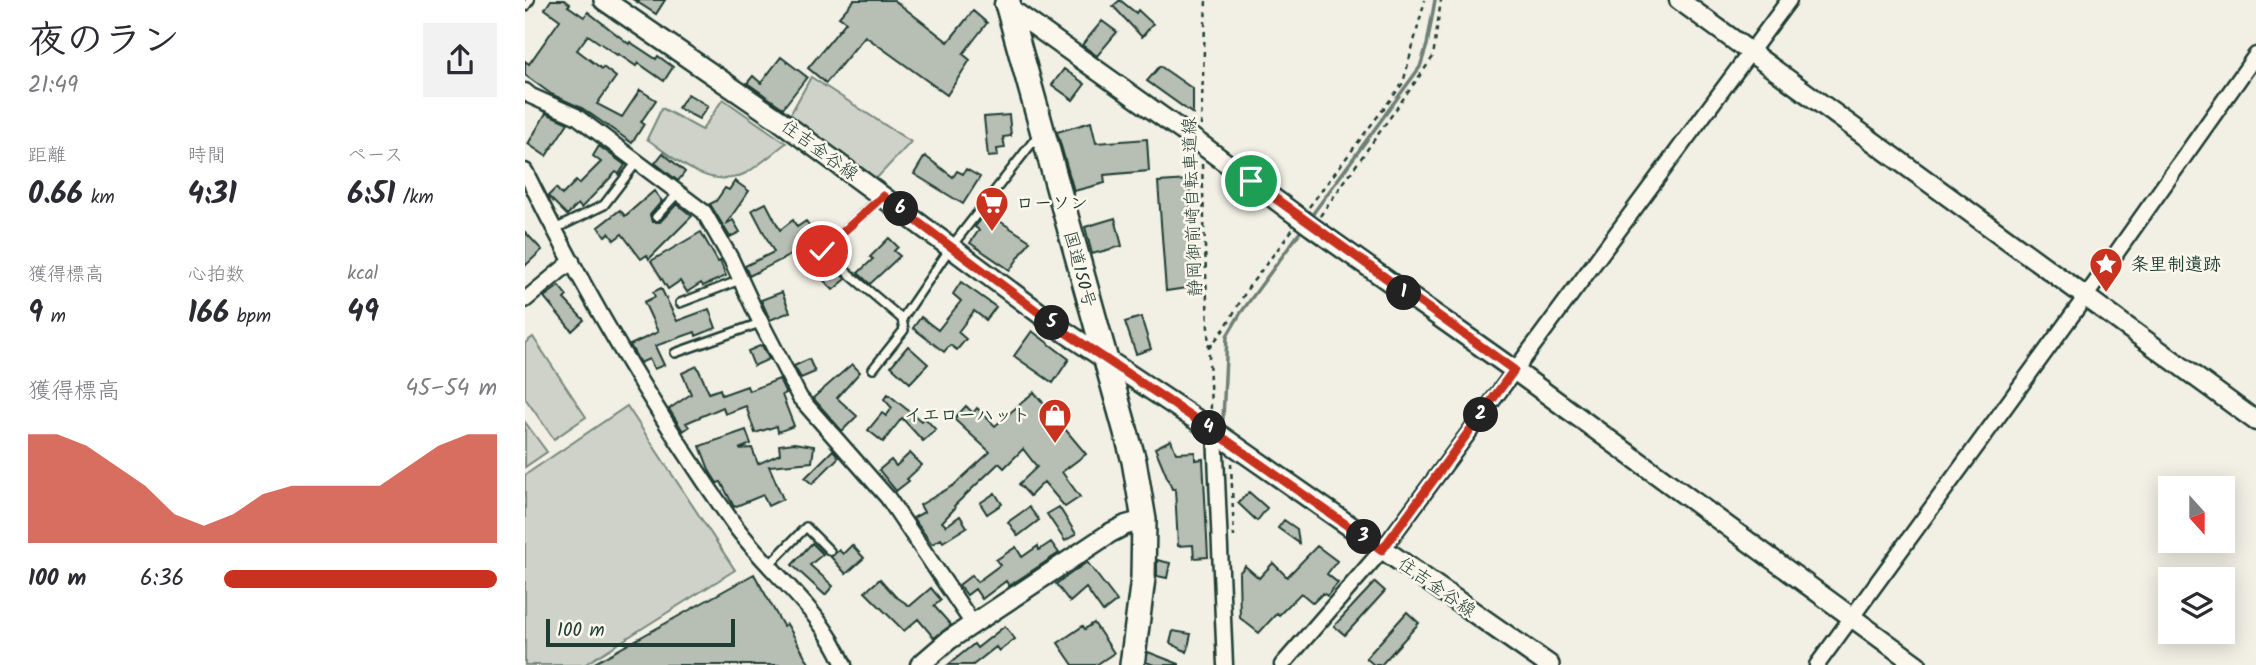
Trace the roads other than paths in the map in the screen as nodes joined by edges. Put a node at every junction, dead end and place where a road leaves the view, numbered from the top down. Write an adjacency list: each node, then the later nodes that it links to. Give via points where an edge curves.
1 (530, 0): 6 (lane)
2 (604, 0): 14 (main road, 住吉金谷線)
3 (1679, 0): 7 (street)
4 (1789, 0): 7 (street)
5 (1005, 2): 10 (highway, 国道150号); 28 (street)
6 (525, 7)
7 (1751, 52): 20 (street); 28 (street)
8 (2256, 55): 20 (street)
9 (527, 95): 11 (street, via 576,116)
10 (1042, 131): 17 (lane); 26 (highway, 国道150号)
11 (637, 162): 13 (street); 16 (lane, via 604,205)
12 (525, 171): 16 (street)
13 (678, 193): 15 (lane); 19 (street, via 704,212)
14 (883, 196): 17 (main road, 住吉金谷線); 23 (lane, via 822,251)
15 (656, 217)
16 (555, 229): 18 (street)
17 (951, 247): 23 (lane); 26 (main road, 住吉金谷線)
18 (572, 261): 21 (street); 34 (street, via 676,439 736,527)
19 (740, 280): 22 (lane); 24 (street)
20 (2086, 296): 29 (street); 35 (street)
21 (525, 300)
22 (680, 303)
23 (902, 319): 27 (lane, via 904,330)
24 (760, 323): 25 (lane); 36 (street, via 800,398 888,498)
25 (675, 354)
26 (1104, 357): 30 (main road, 住吉金谷線); 31 (highway, 国道150号, via 1134,461)
27 (873, 369)
28 (1514, 370): 32 (street); 35 (street)
29 (2256, 421)
30 (1213, 422): 32 (main road, 住吉金谷線); 41 (street)
31 (1144, 520): 36 (street, via 1110,533); 40 (highway, 国道150号, via 1143,578)
32 (1382, 550): 37 (main road, 住吉金谷線); 42 (street)
33 (829, 551): 34 (lane, via 806,527)
34 (770, 564): 38 (street, via 811,612)
35 (1852, 617): 43 (street); 44 (street)
36 (973, 624): 39 (street)
37 (1538, 662)
38 (844, 665)
39 (920, 665)
40 (1132, 665)
41 (1225, 665)
42 (1282, 665)
43 (1817, 665)
44 (1917, 665)

